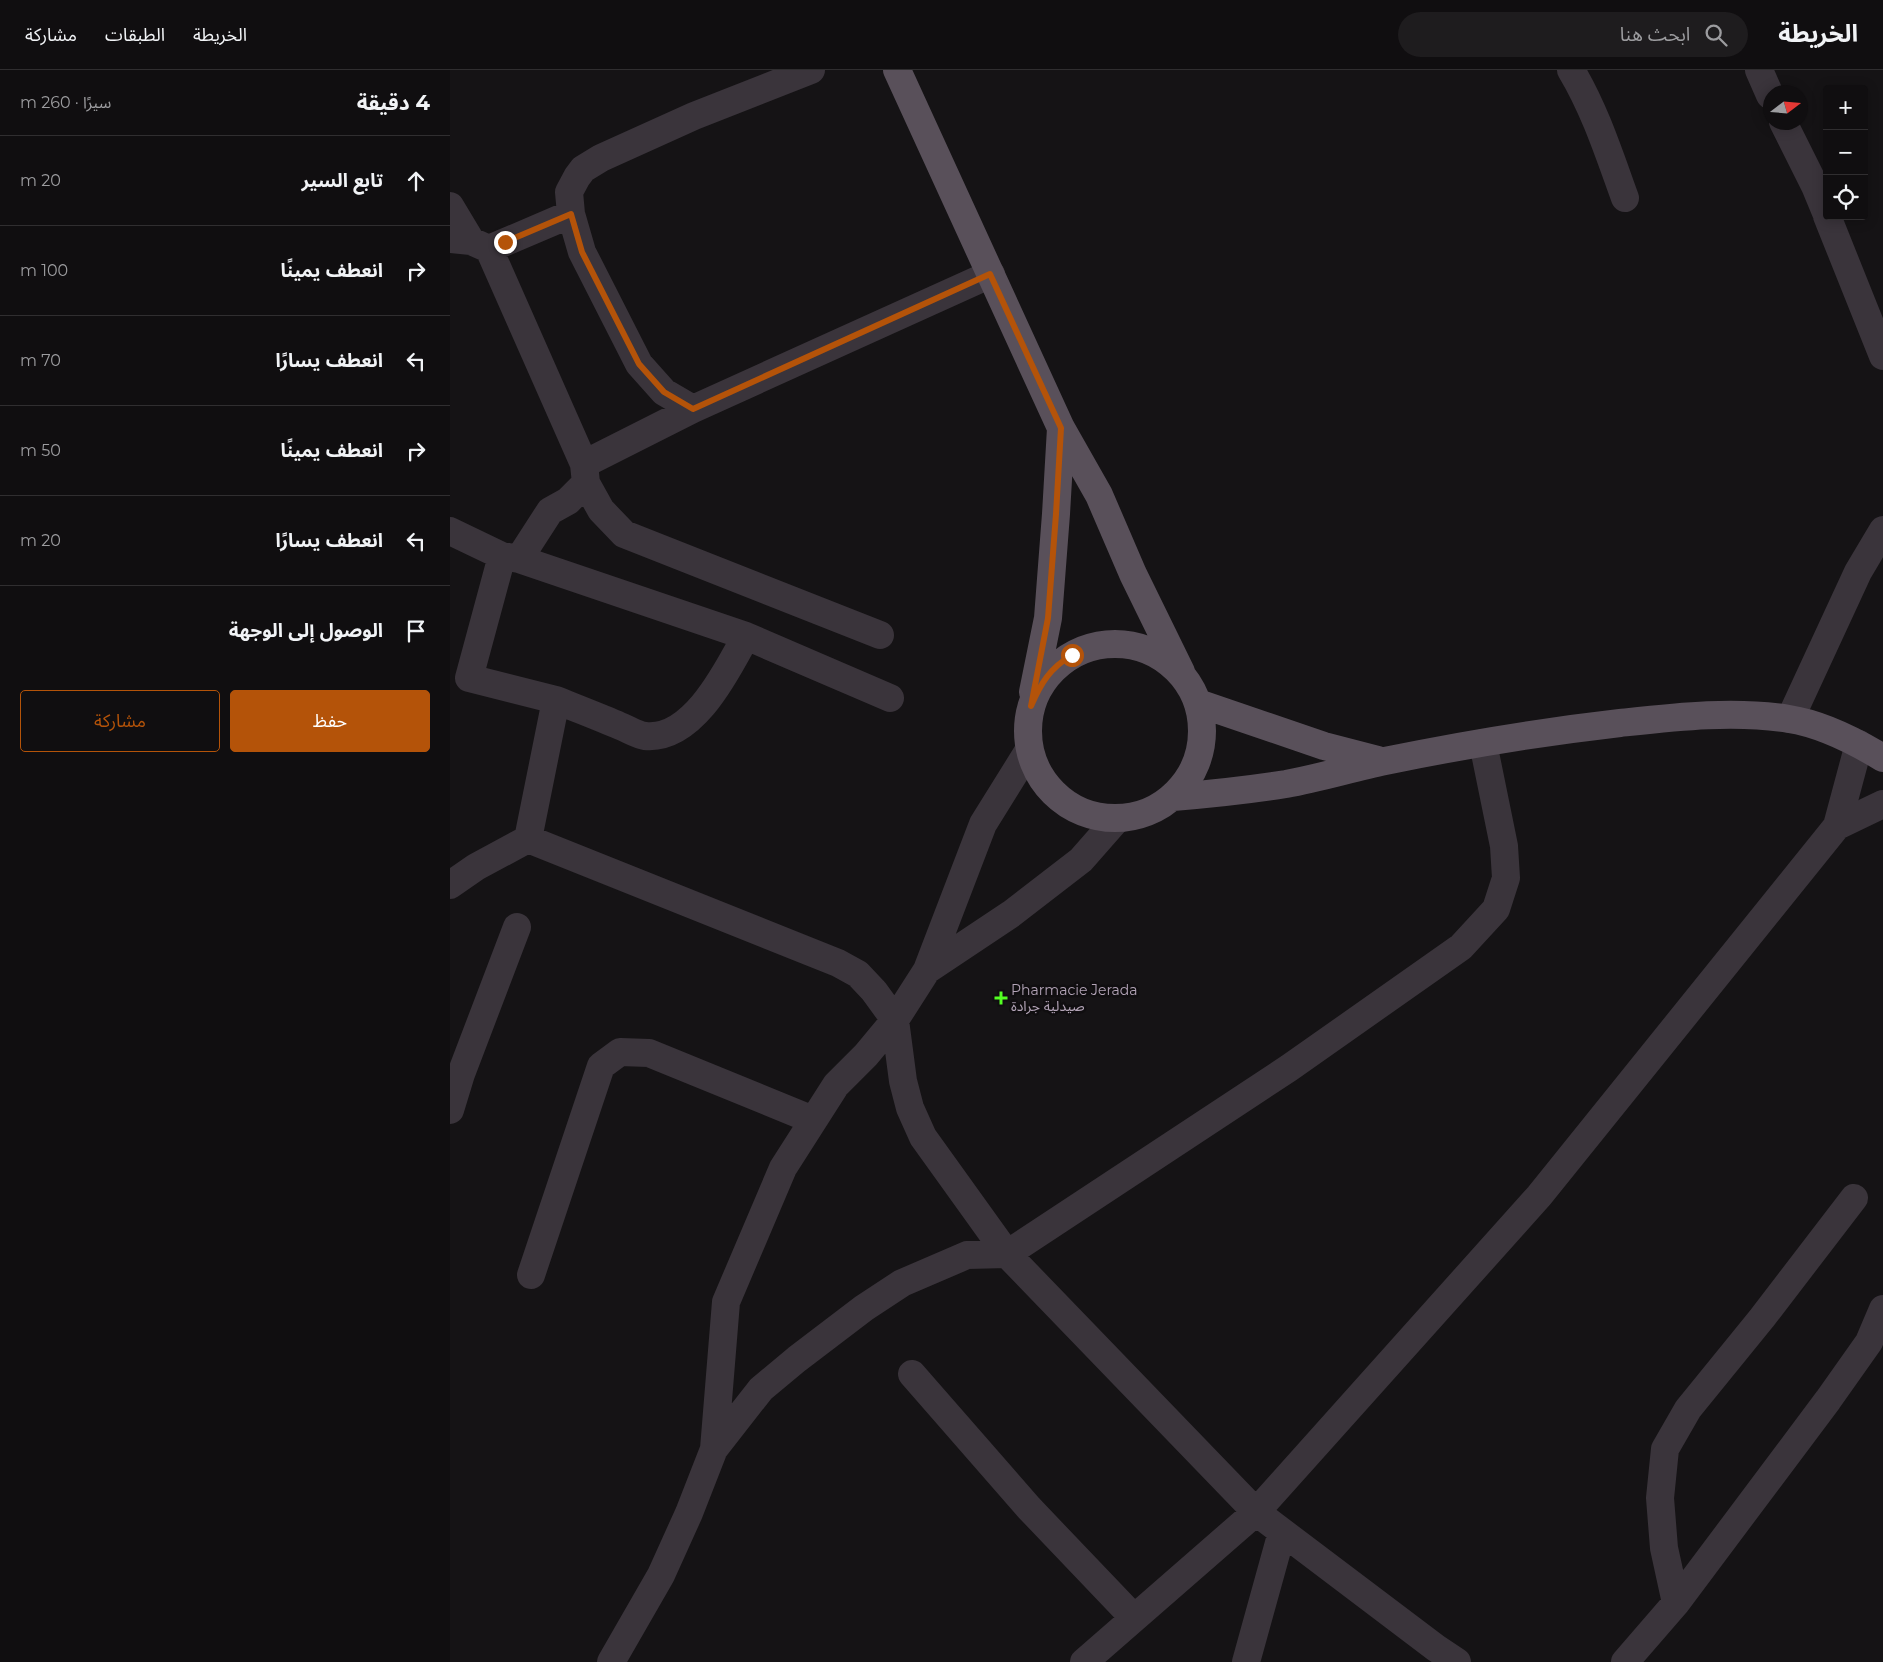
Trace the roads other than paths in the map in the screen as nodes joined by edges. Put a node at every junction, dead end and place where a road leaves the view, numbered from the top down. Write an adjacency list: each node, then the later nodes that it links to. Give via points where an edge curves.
1 (811, 70): 10 (street, via 694,116 601,158 583,169 577,177 569,192)
2 (897, 70): 13 (main road)
3 (1571, 70): 7 (street, via 1597,122)
4 (1759, 70): 5 (street)
5 (1765, 85)
6 (1787, 130): 9 (street)
7 (1624, 198)
8 (450, 206): 12 (street)
9 (1823, 207)
10 (571, 214): 12 (street); 15 (street, via 582,252 639,364 664,392)
11 (1829, 220): 14 (street)
12 (470, 243): 17 (street)
13 (990, 274): 15 (street); 16 (main road)
14 (1883, 356)
15 (693, 409): 17 (street)
16 (1061, 428): 23 (main road, via 1099,495); 28 (main road, via 1048,618)
17 (585, 473): 20 (street, via 568,501 550,511); 21 (street, via 601,510 624,534)
18 (1883, 530): 29 (street, via 1858,572)
19 (450, 531): 20 (street)
20 (511, 557): 22 (street); 24 (street)
21 (880, 635)
22 (746, 636): 25 (street); 26 (street, via 722,680 703,705 666,735 644,736)
23 (1180, 672): 27 (main road); 28 (main road, via 1160,656 1136,645 1109,643 1083,648 1060,662 1042,682)
24 (459, 675): 26 (street)
25 (890, 698)
26 (556, 700): 39 (street)
27 (1198, 703): 34 (main road, via 1324,746); 35 (main road, via 1203,728 1200,754 1190,778)
28 (1031, 706): 32 (main road, via 1027,728)
29 (1790, 719): 30 (main road, via 1738,715 1663,718); 31 (main road)
30 (1483, 743): 34 (main road); 48 (street, via 1504,846 1506,878 1496,909 1461,947 1289,1068)
31 (1859, 744): 33 (main road); 38 (street)
32 (1029, 750): 37 (main road, via 1041,778 1061,800 1087,815); 42 (street, via 983,824)
33 (1883, 758)
34 (1384, 761): 35 (main road, via 1287,784)
35 (1173, 797): 37 (main road, via 1147,813)
36 (1883, 804): 38 (street)
37 (1117, 819): 42 (street, via 1080,860 1011,914)
38 (1837, 826): 53 (street, via 1539,1196)
39 (528, 839): 40 (street); 43 (street, via 838,963 858,974 874,990)
40 (450, 885)
41 (517, 927): 44 (street)
42 (927, 970): 43 (street)
43 (895, 1020): 46 (street, via 836,1085); 48 (street, via 903,1081 923,1138)
44 (456, 1071): 45 (street)
45 (450, 1110)
46 (813, 1120): 49 (street, via 649,1054 620,1052 601,1066); 52 (street, via 782,1168 726,1302)
47 (1854, 1198): 55 (street, via 1688,1409 1665,1449 1660,1498 1664,1548)
48 (1006, 1254): 52 (street, via 967,1256 902,1283 761,1389); 53 (street)
49 (531, 1275)
50 (1883, 1309): 55 (street, via 1859,1357)
51 (912, 1374): 56 (street, via 1029,1508)
52 (714, 1449): 57 (street, via 661,1575)
53 (1256, 1512): 54 (street); 56 (street)
54 (1282, 1532): 59 (street); 60 (street)
55 (1676, 1603): 61 (street)
56 (1134, 1618): 58 (street)
57 (611, 1662)
58 (1084, 1662)
59 (1246, 1662)
60 (1457, 1662)
61 (1625, 1662)

